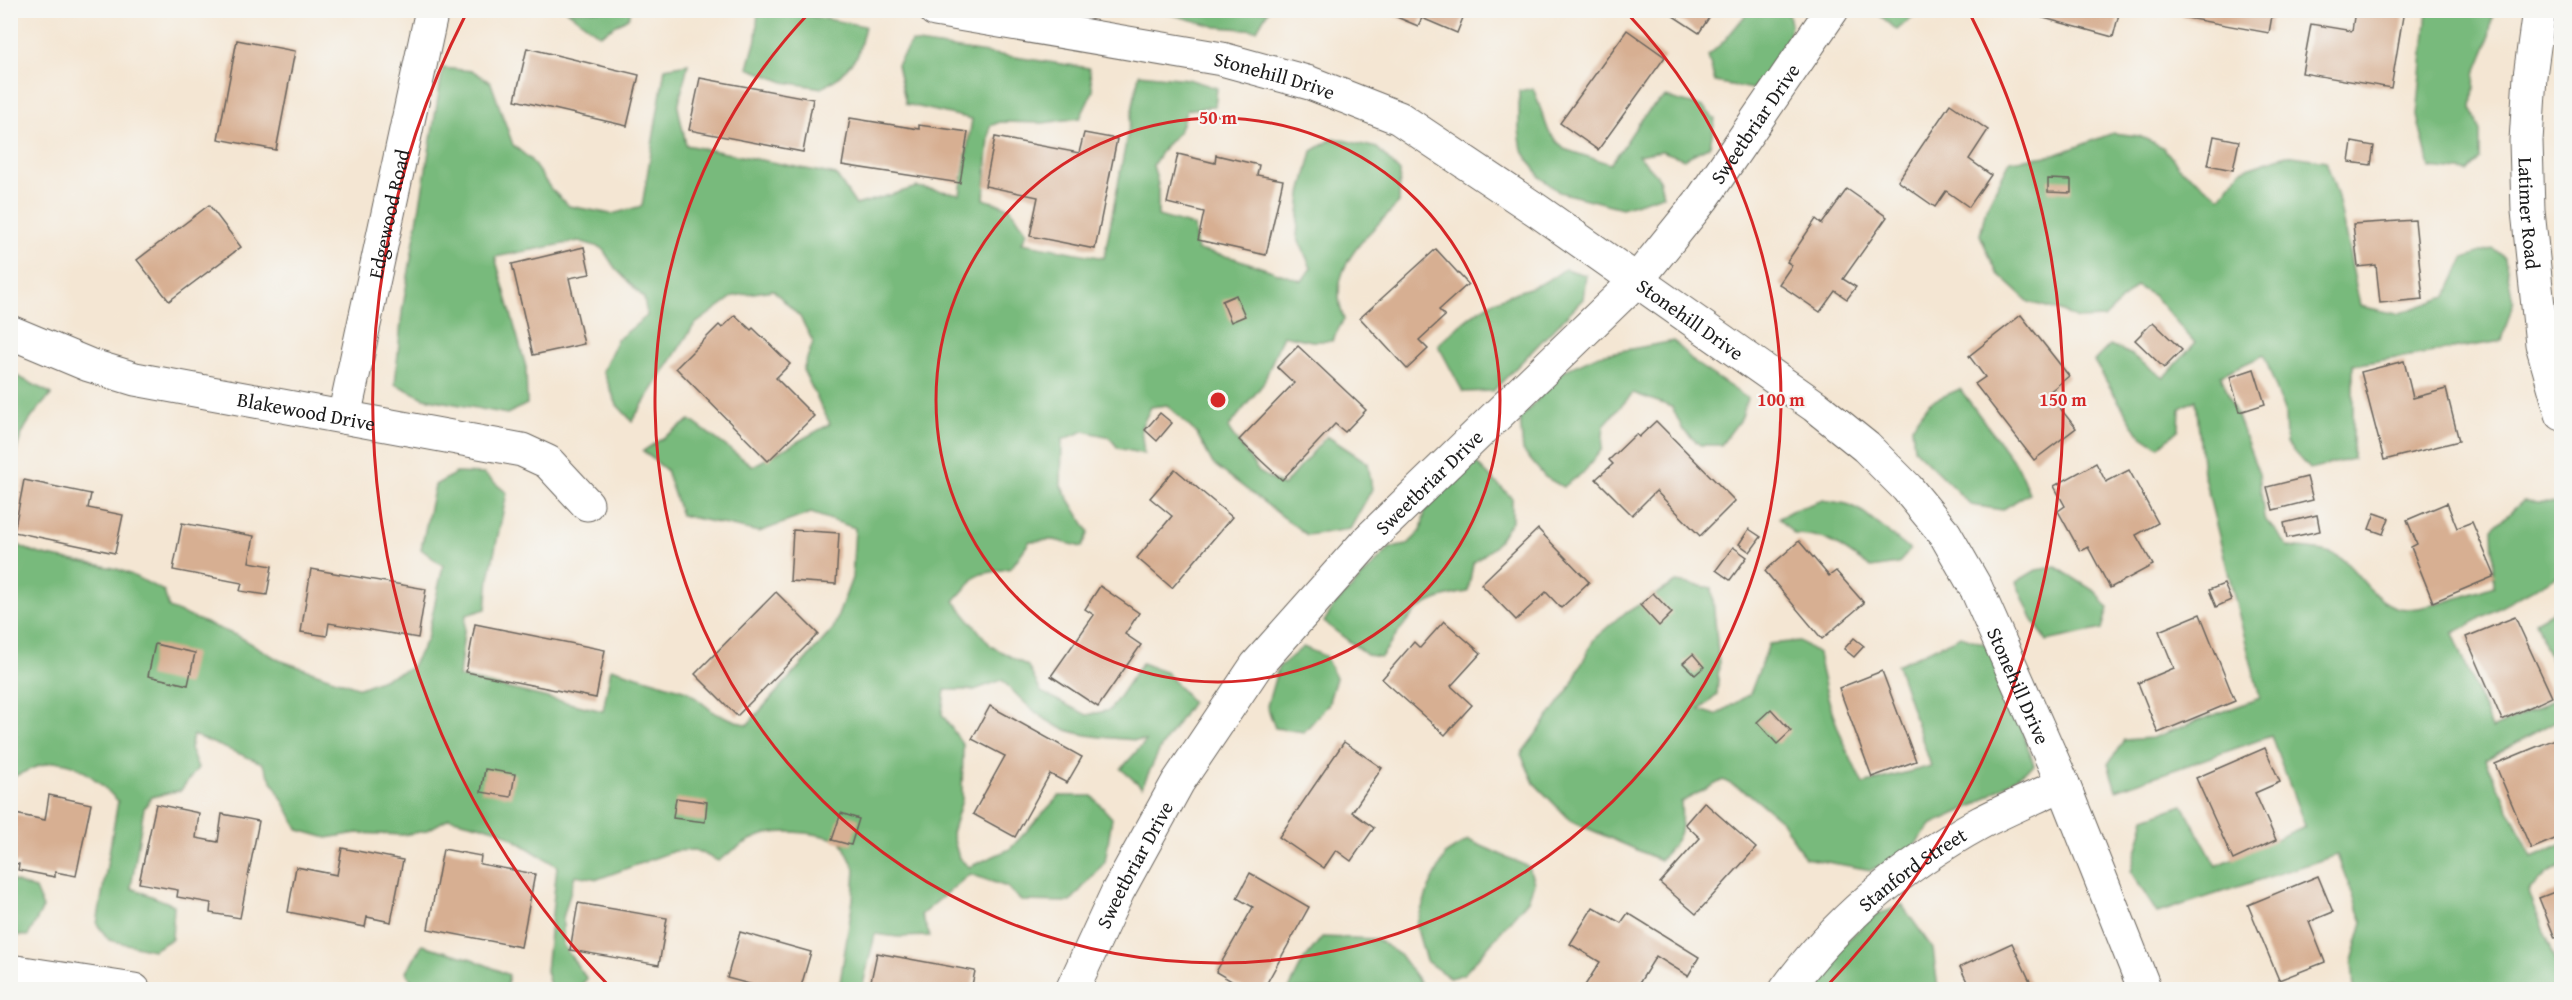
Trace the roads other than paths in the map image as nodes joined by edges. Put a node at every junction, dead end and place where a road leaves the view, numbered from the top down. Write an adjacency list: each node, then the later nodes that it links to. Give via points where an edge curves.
1 (432, 10): 8 (street, Edgewood Road)
2 (935, 10): 5 (street, Stonehill Drive, via 1222,59 1356,100 1399,118)
3 (1832, 10): 5 (street, Sweetbriar Drive, via 1703,198)
4 (2539, 10): 7 (street, Latimer Road, via 2526,141 2528,211 2542,344)
5 (1637, 280): 10 (street, Stonehill Drive, via 1815,406 1866,447 1930,516 1976,588); 13 (street, Sweetbriar Drive, via 1368,540 1256,666 1178,782 1118,891)
6 (10, 332): 8 (street, Blakewood Drive, via 88,365 135,379)
7 (2562, 414)
8 (344, 417): 9 (street, Blakewood Drive, via 522,450 548,462)
9 (587, 504)
10 (2063, 784): 14 (street, Stanford Street, via 1981,823 1918,860 1862,904 1807,961); 15 (street, Stonehill Drive)
11 (10, 971): 12 (street)
12 (134, 990)
13 (1072, 990)
14 (1786, 990)
15 (2145, 990)

